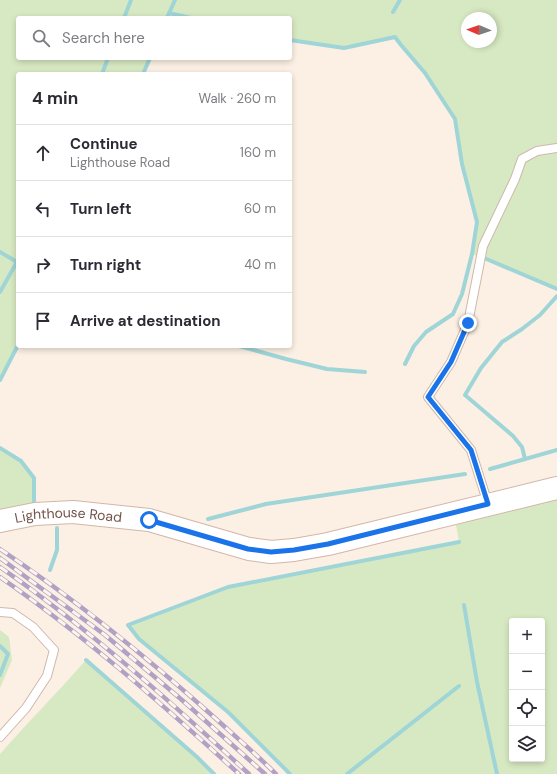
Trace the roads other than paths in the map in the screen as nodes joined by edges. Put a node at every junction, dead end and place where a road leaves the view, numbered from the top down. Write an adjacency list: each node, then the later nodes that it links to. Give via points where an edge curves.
1 (557, 148): 3 (lane, via 537,151 522,159 484,246 468,323 451,362 428,397 471,450)
2 (557, 488): 3 (main road, Lighthouse Road)
3 (488, 504): 4 (main road, Lighthouse Road, via 328,544 271,552 248,549 149,520 73,512 35,514)
4 (0, 521)
5 (0, 612): 6 (lane, via 13,613 33,627 54,650 47,676 26,708)
6 (0, 737)

